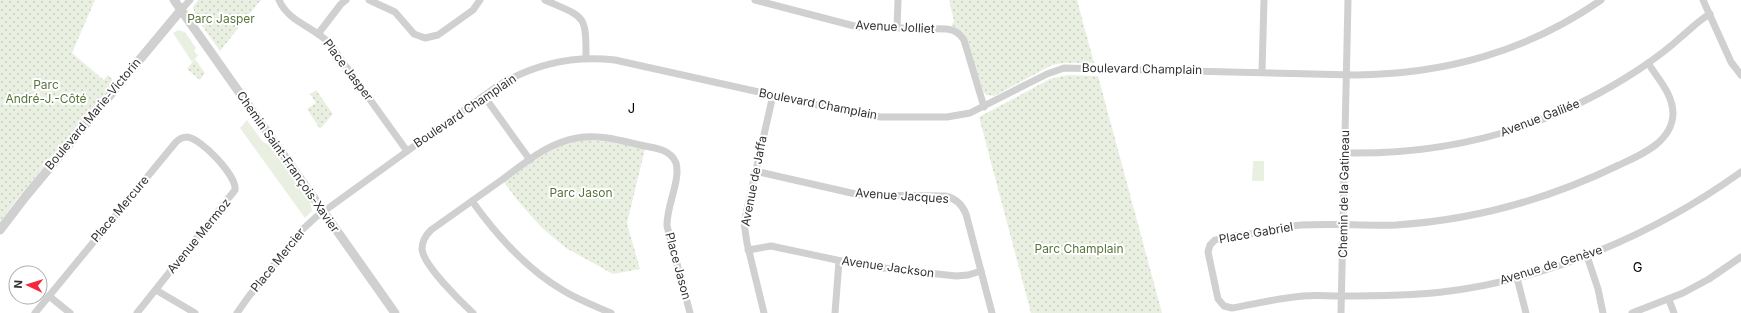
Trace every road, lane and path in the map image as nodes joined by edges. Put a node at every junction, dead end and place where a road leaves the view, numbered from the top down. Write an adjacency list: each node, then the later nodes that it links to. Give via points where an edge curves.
1 (174, 0): 14 (street)
2 (190, 0): 14 (street)
3 (279, 0): 17 (street, Place Jasper, via 288,13)
4 (346, 0): 17 (street)
5 (369, 0): 6 (street, via 396,12 414,34 425,38 438,35 473,10)
6 (480, 0)
7 (545, 0): 18 (street, via 573,13 583,21 586,31)
8 (755, 0): 16 (street, Avenue Jolliet, via 858,27)
9 (898, 0): 16 (street)
10 (1264, 0): 20 (street)
11 (1348, 0): 21 (street, Chemin de la Gatineau)
12 (1601, 0): 21 (street, Boulevard Champlain, via 1545,33 1482,58 1416,71)
13 (1703, 0): 15 (street)
14 (181, 10): 33 (street, Chemin Saint-François-Xavier); 35 (street, Boulevard Marie-Victorin)
15 (1710, 14): 19 (street, Avenue Galilée); 22 (street, via 1732,62)
16 (897, 28): 25 (street, Avenue Jolliet, via 947,29 959,33 964,40)
17 (318, 34): 26 (street, Place Jasper, via 330,44)
18 (586, 58): 23 (street, Boulevard Champlain, via 622,61); 24 (street, Boulevard Champlain, via 550,63 526,71)
19 (1648, 63): 27 (street, Avenue Galilée, via 1583,102 1507,132 1428,149); 34 (street, via 1670,97 1673,118 1661,141 1639,155 1575,185 1502,209 1414,223)
20 (1262, 72): 21 (street, Boulevard Champlain); 25 (street, Boulevard Champlain, via 1064,68 1046,74)
21 (1346, 74): 27 (street, Chemin de la Gatineau)
22 (1741, 75)
23 (773, 95): 25 (street, Boulevard Champlain, via 876,116 947,117 966,114); 30 (street, Avenue de Jaffa)
24 (484, 96): 26 (street, Boulevard Champlain); 29 (street)
25 (984, 107)
26 (406, 151): 33 (street, Boulevard Champlain)
27 (1345, 153): 34 (street, Chemin de la Gatineau)
28 (215, 156): 42 (street, Avenue Mermoz, via 234,181 234,193); 43 (street, Place Mercure, via 191,138 180,139)
29 (530, 160): 32 (street, Place Jason); 54 (street, Place Jason, via 552,145 584,137 617,140 668,153 674,160 677,173 667,226)
30 (755, 171): 36 (street, Avenue de Jaffa, via 744,223); 40 (street, Avenue Jacques, via 860,195 945,196 954,199 965,211)
31 (1741, 172): 37 (street, Avenue de Genève, via 1663,222)
32 (472, 201): 52 (street, Place Jason, via 428,233 423,241 422,250 436,273); 53 (street, via 500,238 532,268 563,291)
33 (323, 211): 50 (street, Place Mercier, via 303,229); 51 (street, Chemin Saint-François-Xavier)
34 (1343, 226): 44 (street, Chemin de la Gatineau); 44 (street, Place Gabriel, via 1300,226 1218,239 1211,243 1208,252 1218,299 1227,308 1302,296)
35 (0, 230)
36 (748, 250): 39 (street, Avenue Jackson, via 771,246); 55 (street, Avenue de Jaffa)
37 (1586, 256): 41 (street, Avenue de Genève); 60 (street, via 1598,289)
38 (1741, 257): 45 (street, via 1709,279)
39 (839, 261): 40 (street, Avenue Jackson, via 956,276); 56 (street)
40 (981, 271): 57 (street, Avenue Jacques)
41 (1517, 278): 44 (street, Avenue de Genève, via 1441,292); 59 (street)
42 (156, 290): 48 (street, Avenue Mermoz); 49 (street)
43 (49, 296): 46 (street, Place Mercure); 47 (street)
44 (1342, 296): 58 (street, Chemin de la Gatineau)
45 (1669, 300): 61 (street); 62 (street)
46 (35, 313)
47 (70, 313)
48 (138, 313)
49 (195, 313)
50 (237, 313)
51 (395, 313)
52 (473, 313)
53 (611, 313)
54 (690, 313)
55 (764, 313)
56 (835, 313)
57 (992, 313)
58 (1341, 313)
59 (1526, 313)
60 (1603, 313)
61 (1632, 313)
62 (1674, 313)

